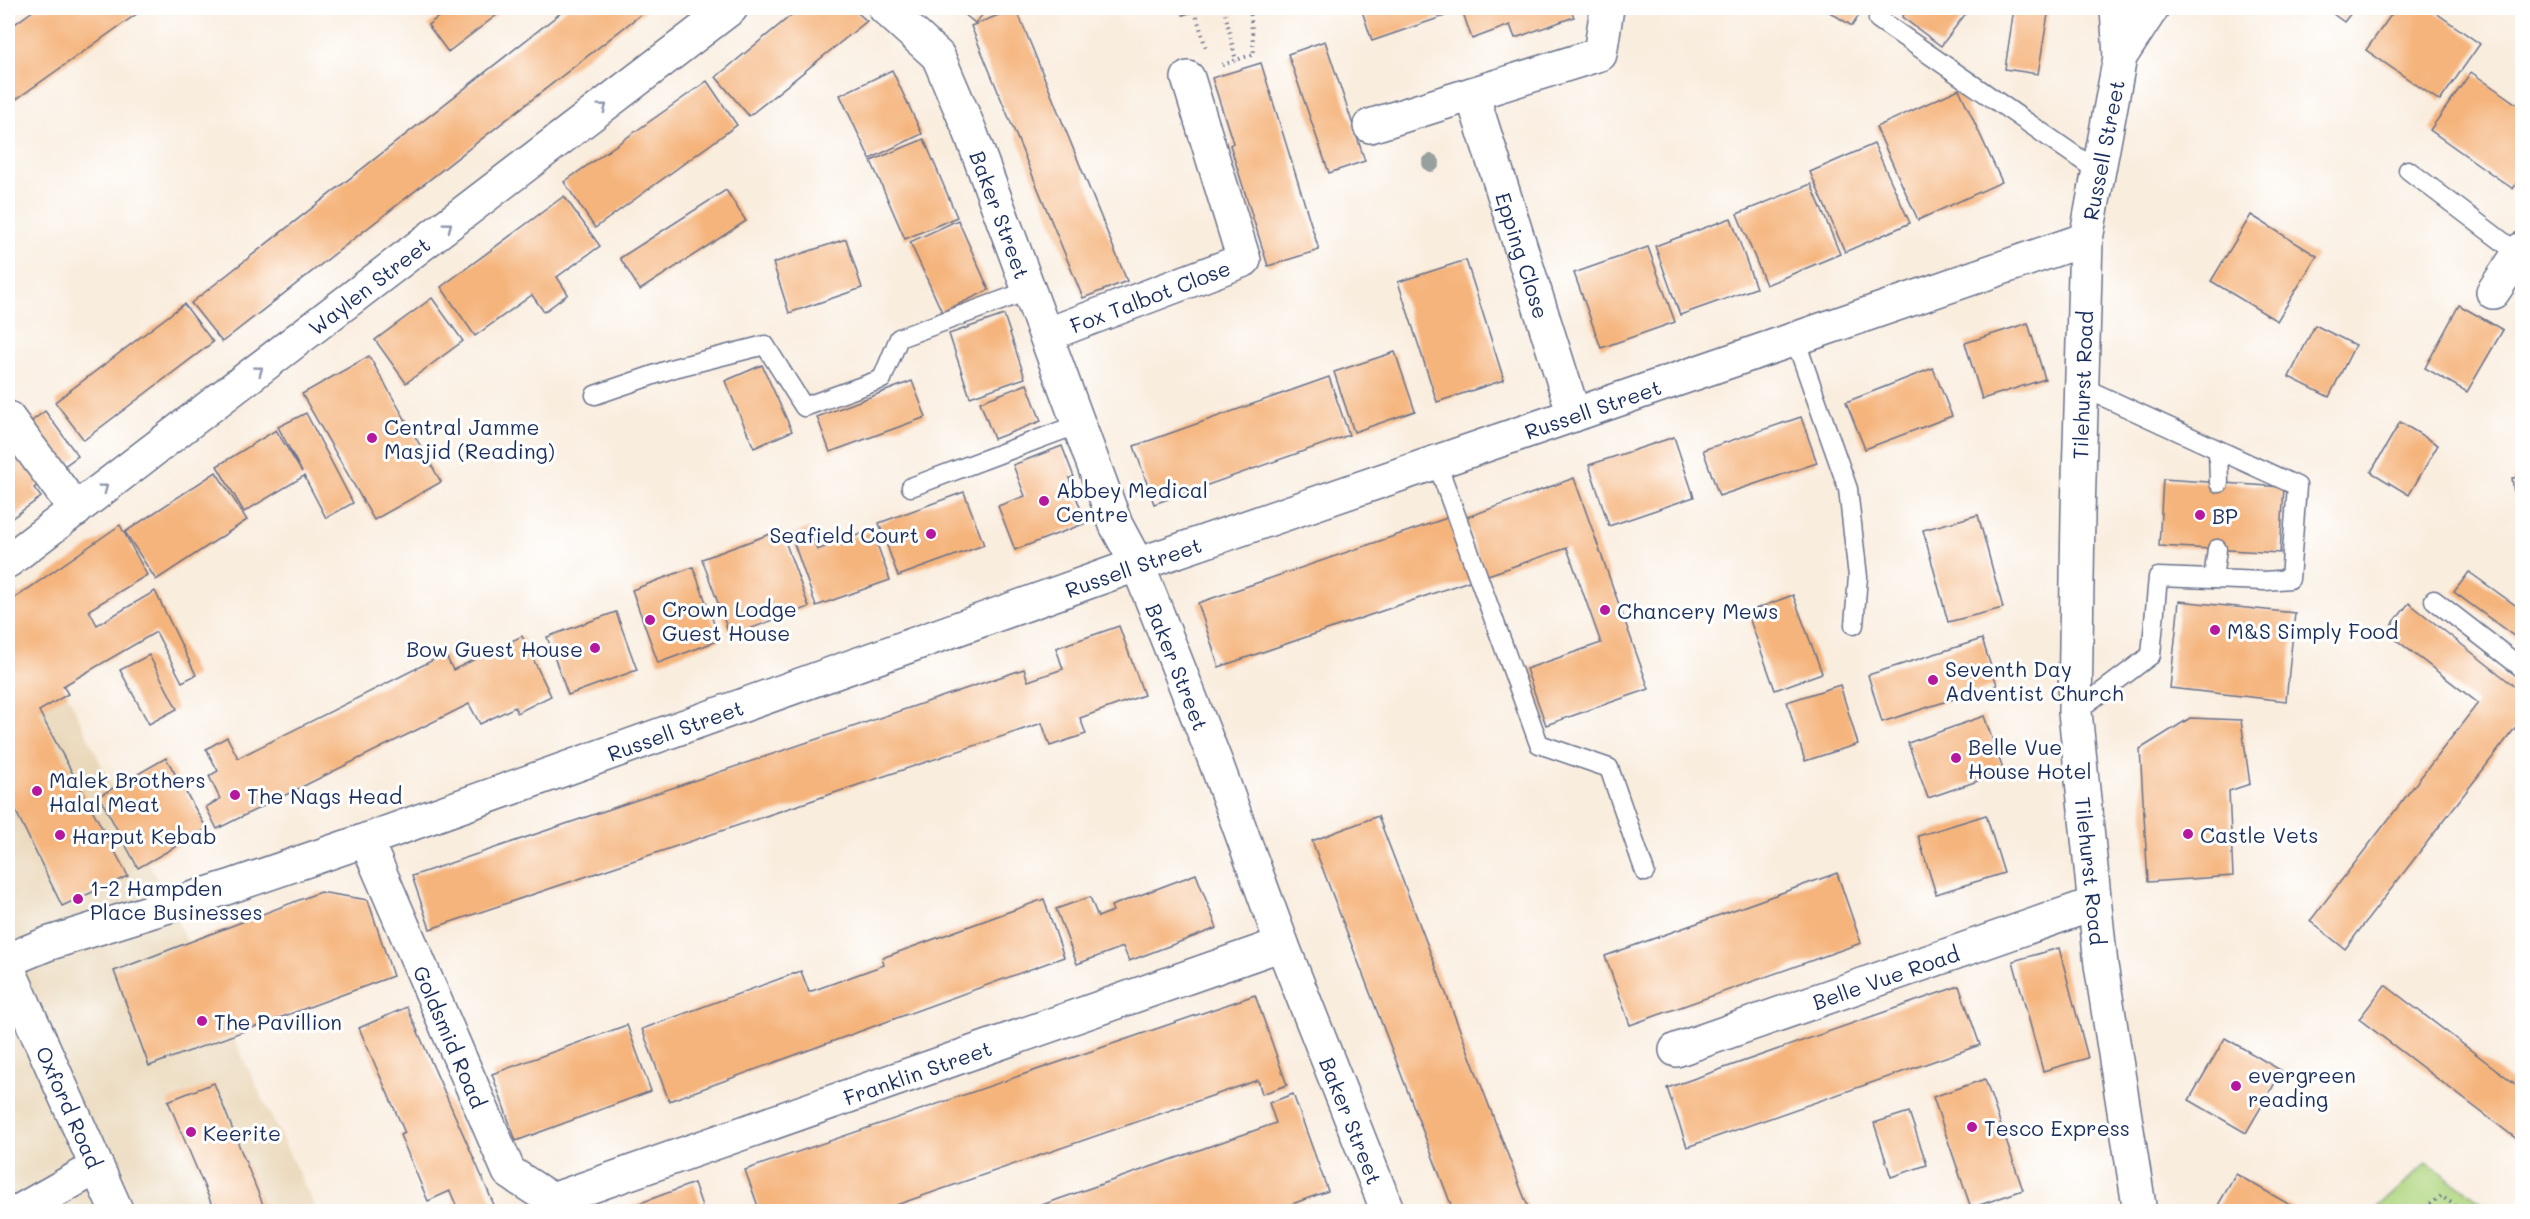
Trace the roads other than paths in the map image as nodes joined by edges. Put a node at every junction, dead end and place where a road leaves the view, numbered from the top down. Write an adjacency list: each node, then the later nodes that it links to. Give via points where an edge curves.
1 (731, 8): 28 (street, Waylen Street, one-way to 1)
2 (885, 8): 15 (street, Baker Street, via 938,56)
3 (1606, 8): 9 (street, via 1600,54)
4 (1882, 8): 12 (lane, via 1878,19)
5 (2117, 8): 7 (street, Russell Street)
6 (2152, 8): 7 (street, Russell Street)
7 (2120, 57): 12 (street, Russell Street)
8 (1188, 78): 17 (street, Fox Talbot Close, via 1244,260)
9 (1473, 94): 10 (street); 21 (street, Epping Close)
10 (1370, 126)
11 (2408, 170): 14 (lane)
12 (2099, 172): 13 (street, Russell Street)
13 (2086, 239): 18 (street, Russell Street); 19 (street, Tilehurst Road)
14 (2521, 252): 16 (street)
15 (1030, 291): 17 (street, Baker Street); 20 (lane, via 899,338 882,379 804,407 765,345 674,368)
16 (2493, 292)
17 (1046, 335): 23 (street, Baker Street)
18 (1795, 339): 21 (street, Russell Street); 34 (lane, via 1848,489 1858,577)
19 (2082, 387): 24 (lane); 36 (street, Tilehurst Road)
20 (595, 395)
21 (1574, 415): 25 (street, Russell Street)
22 (8, 418): 28 (street)
23 (1079, 424): 27 (lane); 31 (street, Baker Street, via 1116,525)
24 (2218, 450): 26 (lane); 32 (lane, via 2297,486 2290,579)
25 (1437, 463): 31 (street, Russell Street); 38 (lane, via 1539,744 1609,768)
26 (2219, 483)
27 (911, 488)
28 (76, 510): 30 (street, Waylen Street)
29 (2217, 549): 32 (lane)
30 (8, 561)
31 (1138, 566): 37 (street, Russell Street); 40 (street, Baker Street)
32 (2213, 579): 36 (lane, via 2158,577 2151,655)
33 (2434, 600): 35 (lane)
34 (1854, 624)
35 (2523, 668)
36 (2075, 712): 39 (street, Tilehurst Road)
37 (366, 840): 41 (street, Russell Street); 45 (street, Goldsmid Road, via 509,1172)
38 (1645, 872)
39 (2094, 904): 43 (street, Belle Vue Road); 49 (street, Tilehurst Road)
40 (1282, 944): 45 (street, Franklin Street); 48 (street, Baker Street)
41 (8, 960)
42 (8, 968): 44 (street, Oxford Road)
43 (1676, 1050)
44 (97, 1167): 46 (street); 47 (street, Oxford Road)
45 (557, 1206)
46 (18, 1212)
47 (117, 1212)
48 (1388, 1212)
49 (2140, 1212)

